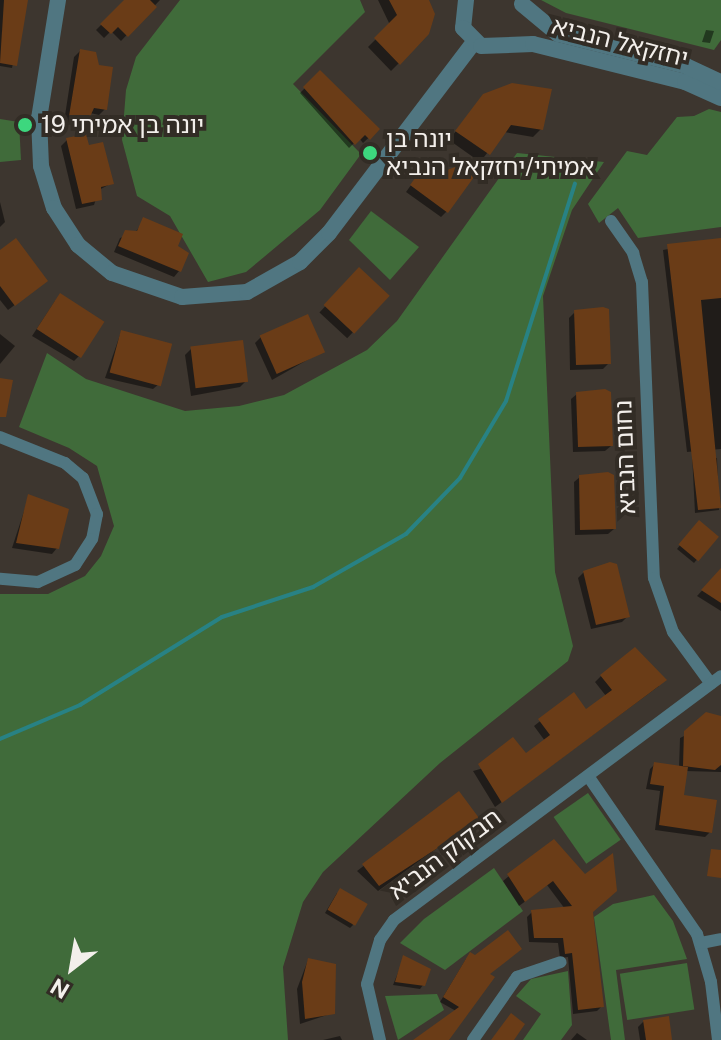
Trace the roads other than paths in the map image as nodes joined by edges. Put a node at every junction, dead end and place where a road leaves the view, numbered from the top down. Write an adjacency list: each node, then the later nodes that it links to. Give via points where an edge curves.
1 (58, 0): 4 (street, via 39,118 41,166 54,208 78,245 112,273 182,297 247,292 300,262 329,233)
2 (463, 2): 4 (street, via 463,28)
3 (521, 2): 5 (street, via 523,26); 6 (street, יחזקאל הנביא, via 558,34 686,66)
4 (474, 42): 5 (street, יחזקאל הנביא, via 489,48)
5 (505, 46): 7 (street, יחזקאל הנביא, via 533,44 685,82)
6 (721, 82)
7 (721, 98)
8 (611, 221): 11 (street, נחום הנביא, via 633,253 642,282 654,578 673,632)
9 (0, 437): 10 (street, via 65,463 83,478 97,514 87,550 59,576 38,582)
10 (0, 579)
11 (716, 680): 12 (street, חבקוק הנביא)
12 (588, 776): 14 (street, via 681,905); 16 (street, חבקוק הנביא, via 394,920 380,940 367,984)
13 (721, 939): 14 (street)
14 (701, 943): 18 (street)
15 (561, 962): 17 (street, via 517,977)
16 (380, 1040)
17 (473, 1040)
18 (718, 1040)

